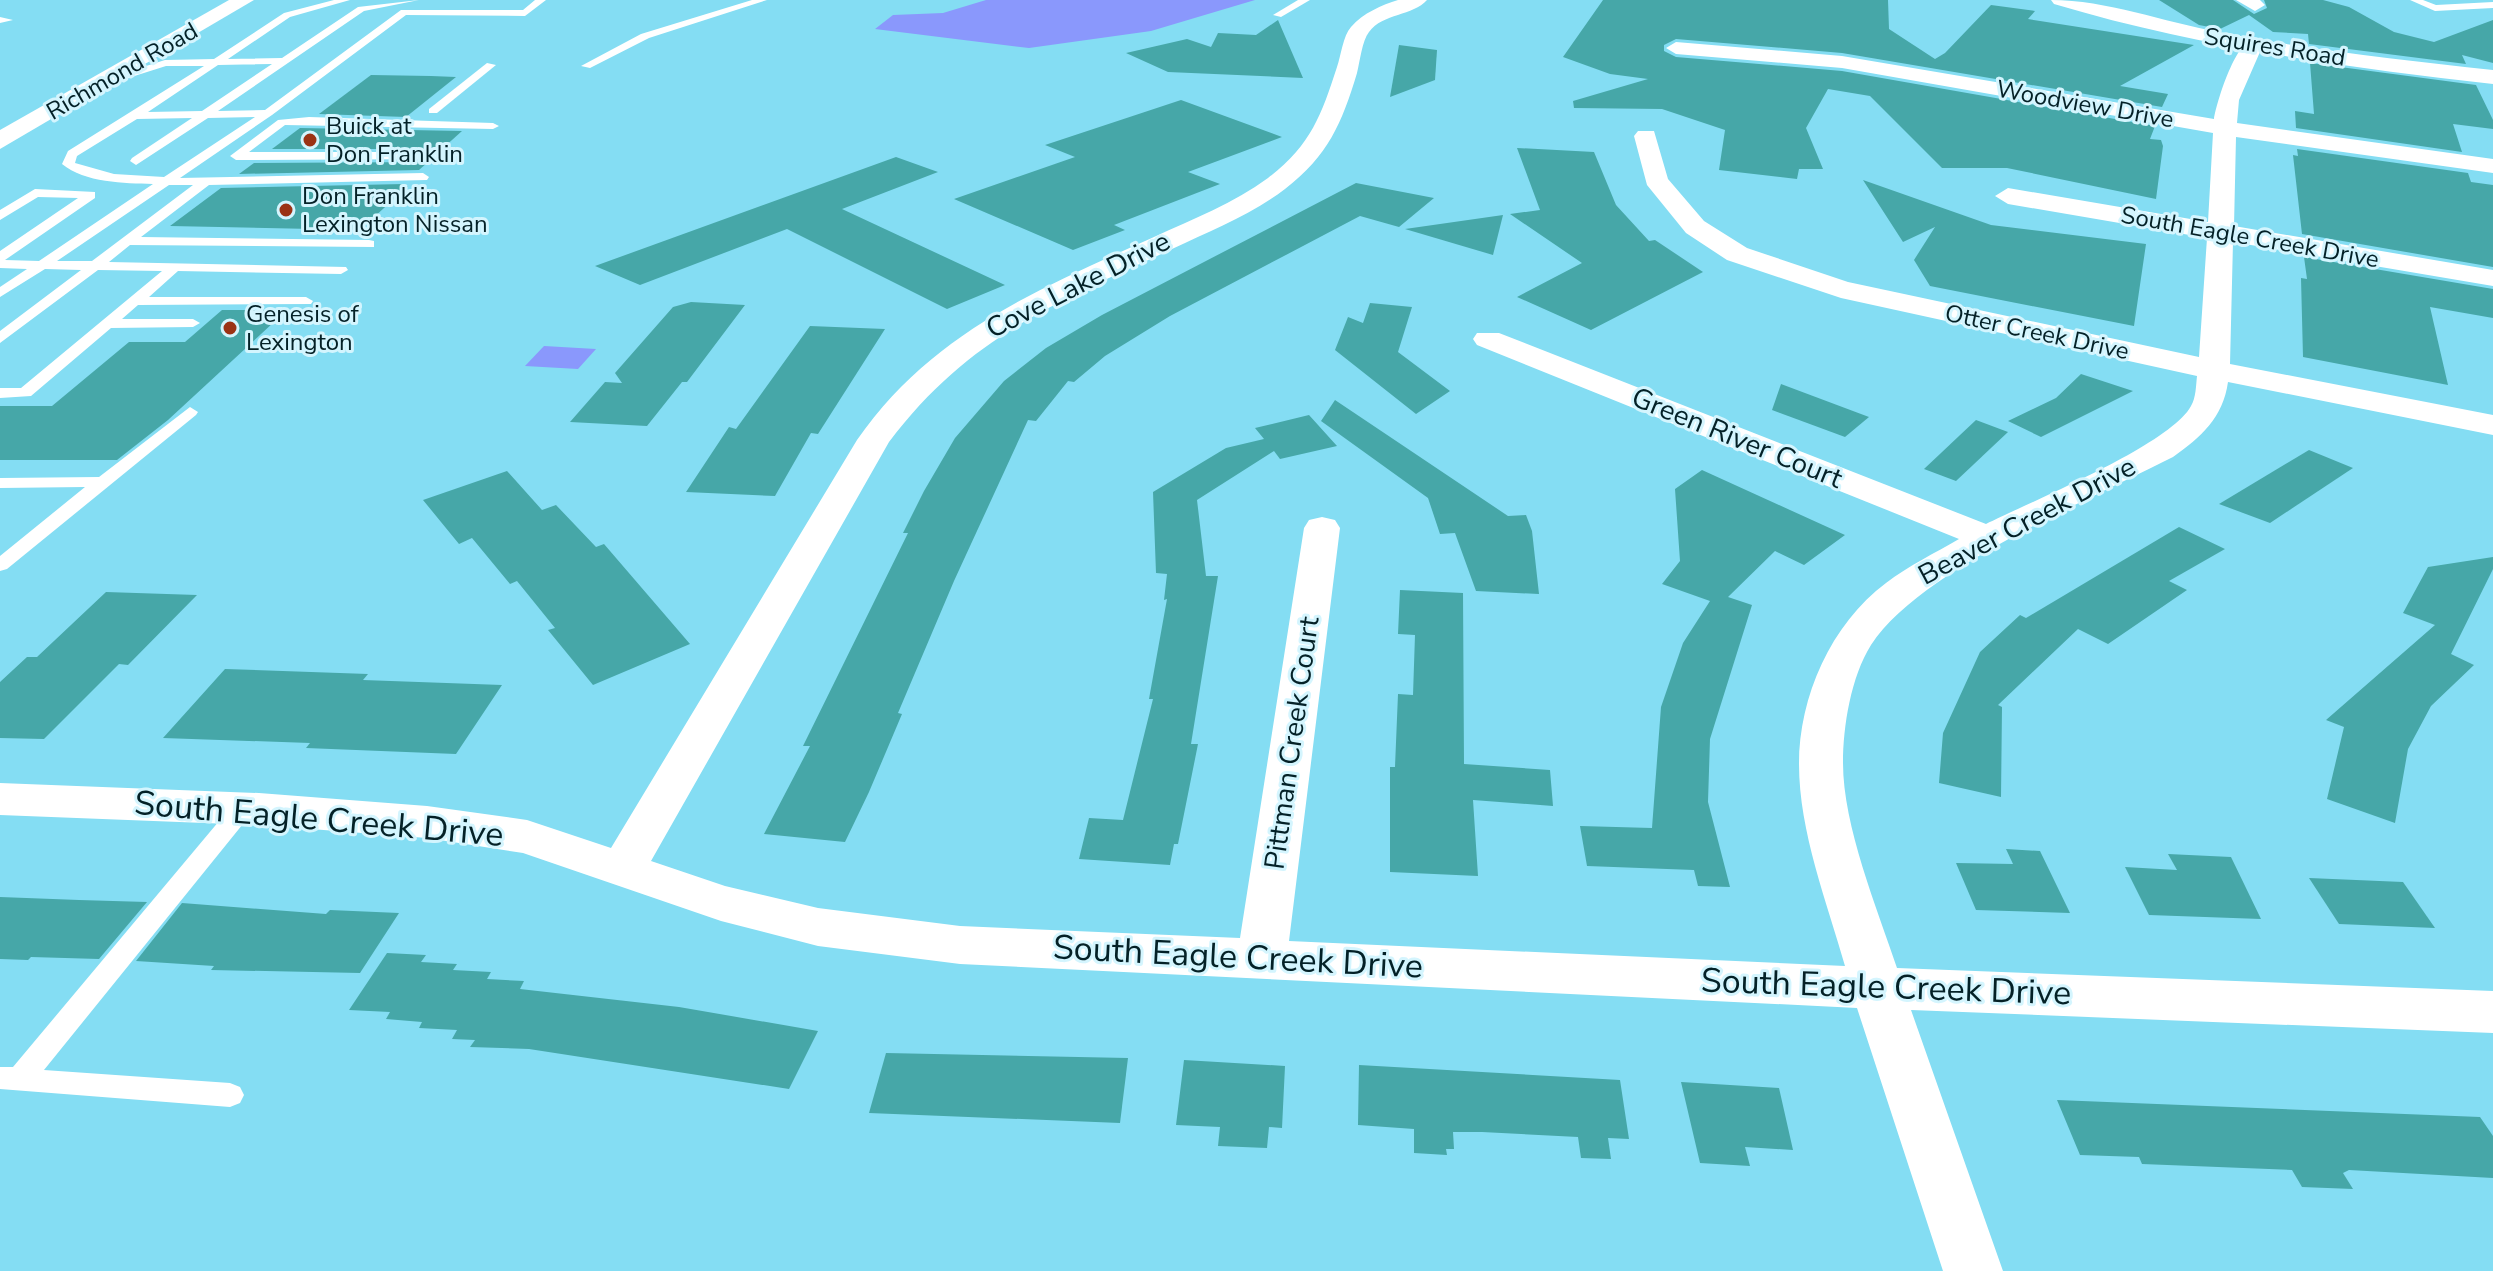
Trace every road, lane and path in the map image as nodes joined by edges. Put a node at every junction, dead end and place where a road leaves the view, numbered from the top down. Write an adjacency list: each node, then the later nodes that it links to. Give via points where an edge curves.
1 (213, 0): 33 (main road, Richmond Road)
2 (244, 0): 19 (main road, Richmond Road)
3 (300, 0): 17 (lane, via 283,9)
4 (345, 0): 17 (lane)
5 (417, 0): 16 (lane); 22 (lane, via 361,9)
6 (541, 0): 16 (lane, via 525,13)
7 (714, 0): 14 (lane)
8 (762, 0): 14 (lane)
9 (1305, 0): 18 (lane)
10 (1417, 0): 74 (street, Cove Lake Drive, via 1385,11 1359,30 1325,135 1298,167 1219,214 979,335 902,402 874,440)
11 (2061, 0): 20 (main road, Squires Road)
12 (2415, 0): 15 (lane, via 2435,8)
13 (2479, 0): 15 (lane)
14 (746, 5): 26 (lane, via 645,36)
15 (2492, 5)
16 (404, 12): 23 (lane)
17 (287, 15): 24 (lane)
18 (1278, 15)
19 (186, 34): 24 (lane, via 178,46 188,52); 28 (main road, Richmond Road)
20 (2253, 45): 27 (main road, Squires Road); 35 (street, Beaver Creek Drive, via 2228,100)
21 (1676, 48): 35 (street, Woodview Drive, via 1842,62)
22 (291, 56): 23 (lane); 24 (lane); 31 (lane)
23 (345, 56): 30 (lane)
24 (226, 57): 28 (lane, via 165,63); 32 (lane)
25 (491, 65): 29 (lane)
26 (586, 66)
27 (2493, 77)
28 (95, 86): 37 (main road, Richmond Road)
29 (433, 111)
30 (268, 113): 31 (lane); 43 (lane)
31 (202, 115): 32 (lane); 39 (lane)
32 (135, 116): 43 (lane, via 72,154 68,164 79,173)
33 (0, 119)
34 (493, 126): 38 (lane, via 282,122 236,156)
35 (2225, 128): 40 (street, Woodview Drive); 46 (street, Beaver Creek Drive)
36 (1646, 136): 63 (street, Otter Creek Drive, via 1656,180 1695,227 1737,254 1841,289)
37 (0, 141)
38 (452, 155)
39 (136, 161)
40 (2493, 166)
41 (423, 177): 42 (lane)
42 (206, 181): 43 (lane); 47 (lane)
43 (161, 183): 50 (lane)
44 (2008, 196): 46 (street, South Eagle Creek Drive)
45 (0, 216): 49 (lane, via 35,193 91,195)
46 (2219, 232): 55 (street, South Eagle Creek Drive); 63 (street, Beaver Creek Drive)
47 (126, 241): 48 (lane); 52 (lane)
48 (369, 244)
49 (0, 257)
50 (44, 262): 51 (lane); 52 (lane); 56 (lane)
51 (0, 264)
52 (94, 266): 53 (lane); 61 (lane)
53 (173, 269): 54 (lane); 57 (lane)
54 (341, 270)
55 (2493, 278)
56 (0, 293)
57 (135, 301): 58 (lane); 60 (lane)
58 (306, 301)
59 (193, 323): 60 (lane)
60 (107, 324): 64 (lane, via 25,393)
61 (0, 338)
62 (1488, 339): 70 (street, Green River Court)
63 (2214, 370): 66 (street, Otter Creek Drive); 70 (street, Beaver Creek Drive, via 2209,404 2182,435)
64 (0, 393)
65 (190, 412): 67 (lane)
66 (2493, 425)
67 (103, 482): 68 (lane); 71 (lane)
68 (0, 483)
69 (1322, 528): 75 (street, Pittman Creek Court)
70 (1987, 537): 76 (street, Beaver Creek Drive, via 1898,592 1874,615 1852,642 1829,699 1821,764 1833,842)
71 (0, 565)
72 (0, 799): 73 (street, South Eagle Creek Drive)
73 (243, 808): 74 (street, South Eagle Creek Drive, via 427,822 527,837); 78 (lane)
74 (623, 869): 75 (street, South Eagle Creek Drive, via 721,903 860,934 960,945)
75 (1262, 958): 76 (street, South Eagle Creek Drive)
76 (1877, 988): 77 (street, South Eagle Creek Drive); 80 (street, Beaver Creek Drive)
77 (2493, 1012)
78 (10, 1078): 79 (lane)
79 (230, 1095)
80 (1973, 1271)

